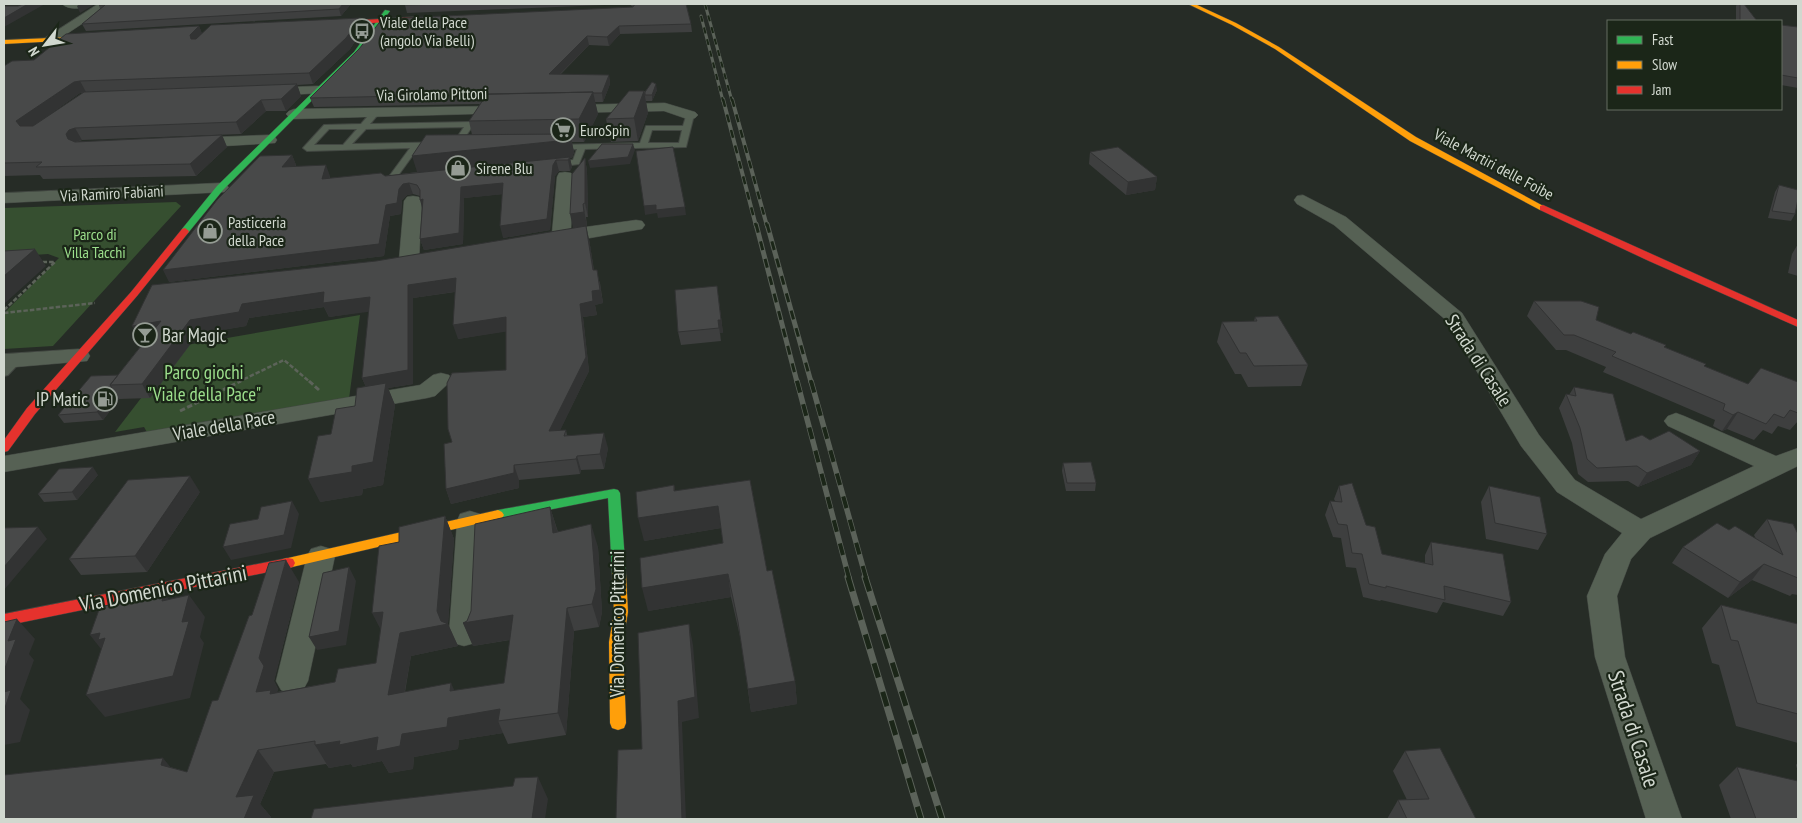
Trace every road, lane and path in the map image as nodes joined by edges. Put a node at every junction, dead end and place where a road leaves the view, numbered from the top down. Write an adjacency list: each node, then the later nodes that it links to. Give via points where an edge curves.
1 (68, 4): 2 (street)
2 (83, 4)
3 (106, 4): 10 (street)
4 (392, 4): 7 (street)
5 (1191, 4): 45 (street, Viale Martiri delle Foibe, via 1275,46 1412,138 1470,170 1594,234)
6 (430, 19): 7 (street)
7 (381, 21): 8 (street); 12 (street, via 356,53)
8 (312, 25)
9 (107, 37): 10 (street)
10 (48, 40): 11 (street)
11 (4, 42)
12 (318, 90): 13 (street); 18 (street)
13 (258, 92)
14 (518, 110): 16 (street, Via Girolamo Pittoni)
15 (546, 110): 20 (street, via 664,107)
16 (474, 111): 17 (street, Via Girolamo Pittoni); 21 (lane)
17 (376, 112): 18 (street, Via Girolamo Pittoni); 22 (lane)
18 (294, 114): 24 (street)
19 (652, 118): 23 (lane)
20 (689, 121): 23 (lane); 27 (lane, via 683,145)
21 (465, 124): 22 (lane); 26 (lane, via 470,124 460,145)
22 (364, 126): 28 (lane); 28 (lane, via 327,127 307,148)
23 (649, 128): 27 (lane)
24 (269, 140): 25 (street); 34 (street)
25 (178, 143)
26 (416, 145): 28 (lane); 33 (lane, via 390,182)
27 (643, 146): 29 (lane)
28 (345, 147)
29 (582, 147): 30 (lane); 31 (lane, via 576,162)
30 (553, 148)
31 (546, 166)
32 (565, 177): 38 (street, via 552,238)
33 (399, 181)
34 (220, 188): 35 (street, Via Ramiro Fabiani); 42 (street)
35 (4, 198)
36 (1303, 200): 58 (street, Strada di Casale, via 1340,221 1455,317 1530,440 1566,486)
37 (413, 201): 39 (street)
38 (636, 225)
39 (411, 260)
40 (39, 262): 44 (path, via 55,262)
41 (163, 290): 42 (street)
42 (134, 294): 46 (street)
43 (99, 303): 44 (path)
44 (4, 312)
45 (1798, 324)
46 (79, 356): 47 (street); 50 (street)
47 (8, 364)
48 (441, 380): 49 (street, Viale della Pace, via 427,391)
49 (334, 406): 53 (street, Viale della Pace); 53 (path, via 284,360 155,424)
50 (25, 418): 52 (street); 54 (street)
51 (1676, 421): 55 (street, Strada di Casale)
52 (4, 436)
53 (146, 438): 56 (street, Viale della Pace)
54 (4, 448)
55 (1787, 461): 58 (street, Strada di Casale)
56 (4, 464)
57 (470, 521): 59 (street, Via Domenico Pittarini); 61 (street); 63 (street, Via Domenico Pittarini, via 614,493 622,612 616,642)
58 (1640, 531): 64 (street, Strada di Casale, via 1618,554 1602,596 1610,657)
59 (321, 556): 60 (street, Via Domenico Pittarini); 62 (street)
60 (4, 620)
61 (464, 634)
62 (292, 681)
63 (618, 723)
64 (1664, 819)

